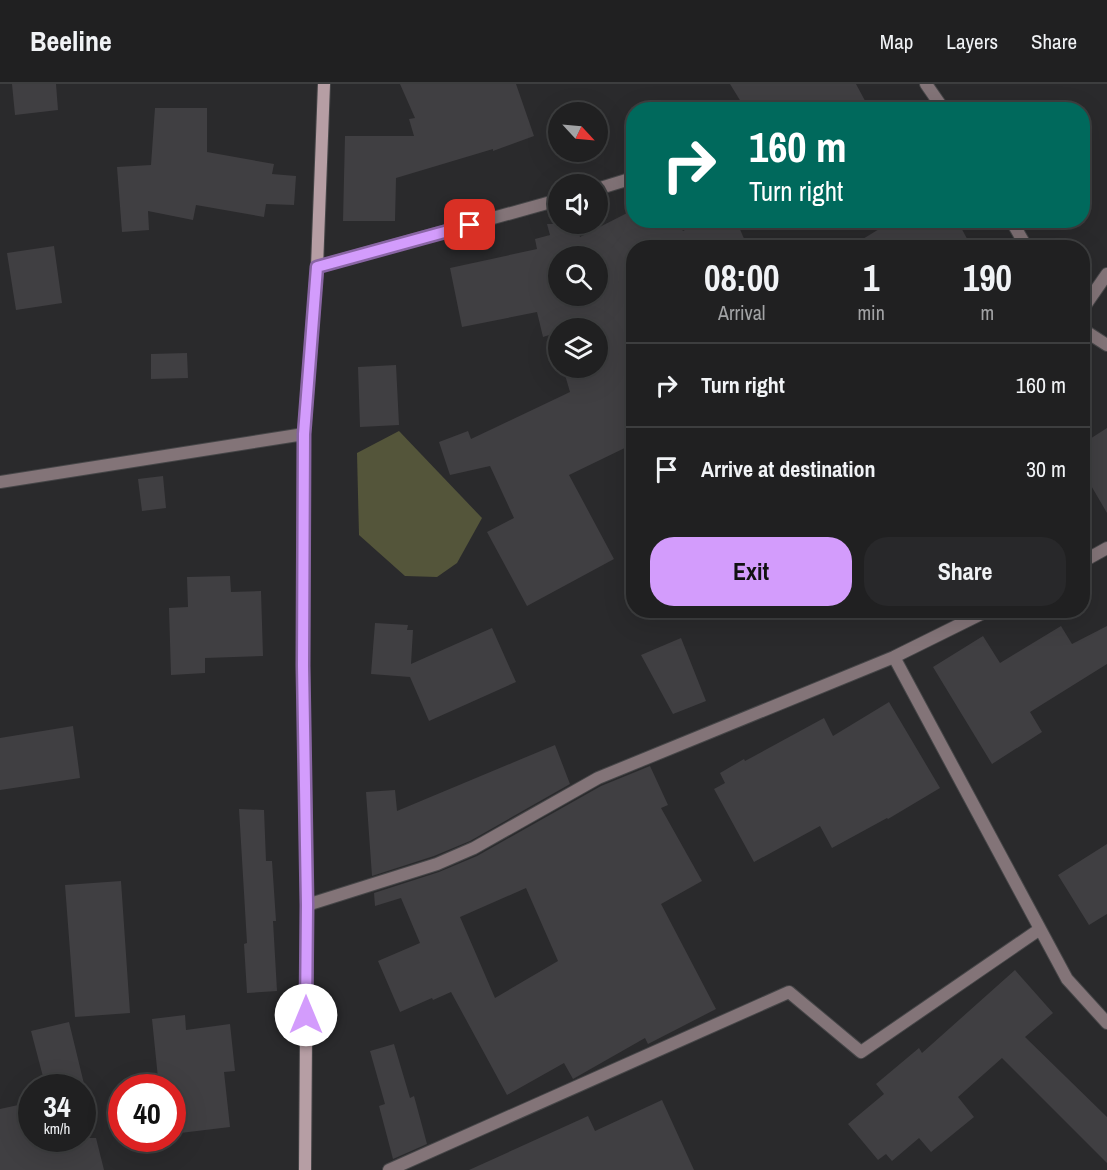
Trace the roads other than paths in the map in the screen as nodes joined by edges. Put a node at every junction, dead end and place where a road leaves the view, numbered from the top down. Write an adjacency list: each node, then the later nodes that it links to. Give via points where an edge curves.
1 (324, 84): 7 (street)
2 (926, 84): 3 (street)
3 (938, 102)
4 (626, 180): 5 (street)
5 (608, 186)
6 (548, 203): 7 (street)
7 (317, 267): 12 (street)
8 (1107, 274): 9 (street)
9 (1090, 298)
10 (1090, 334): 11 (street)
11 (1107, 345)
12 (304, 434): 13 (street); 18 (street)
13 (0, 482)
14 (1107, 548): 15 (street)
15 (1090, 558)
16 (973, 618): 17 (street)
17 (894, 657): 18 (street, via 597,778 474,848 437,864); 19 (street)
18 (307, 905): 21 (street)
19 (1040, 928): 20 (street, via 1067,979); 22 (street, via 861,1052 789,992)
20 (1107, 1023)
21 (304, 1170)
22 (389, 1170)

